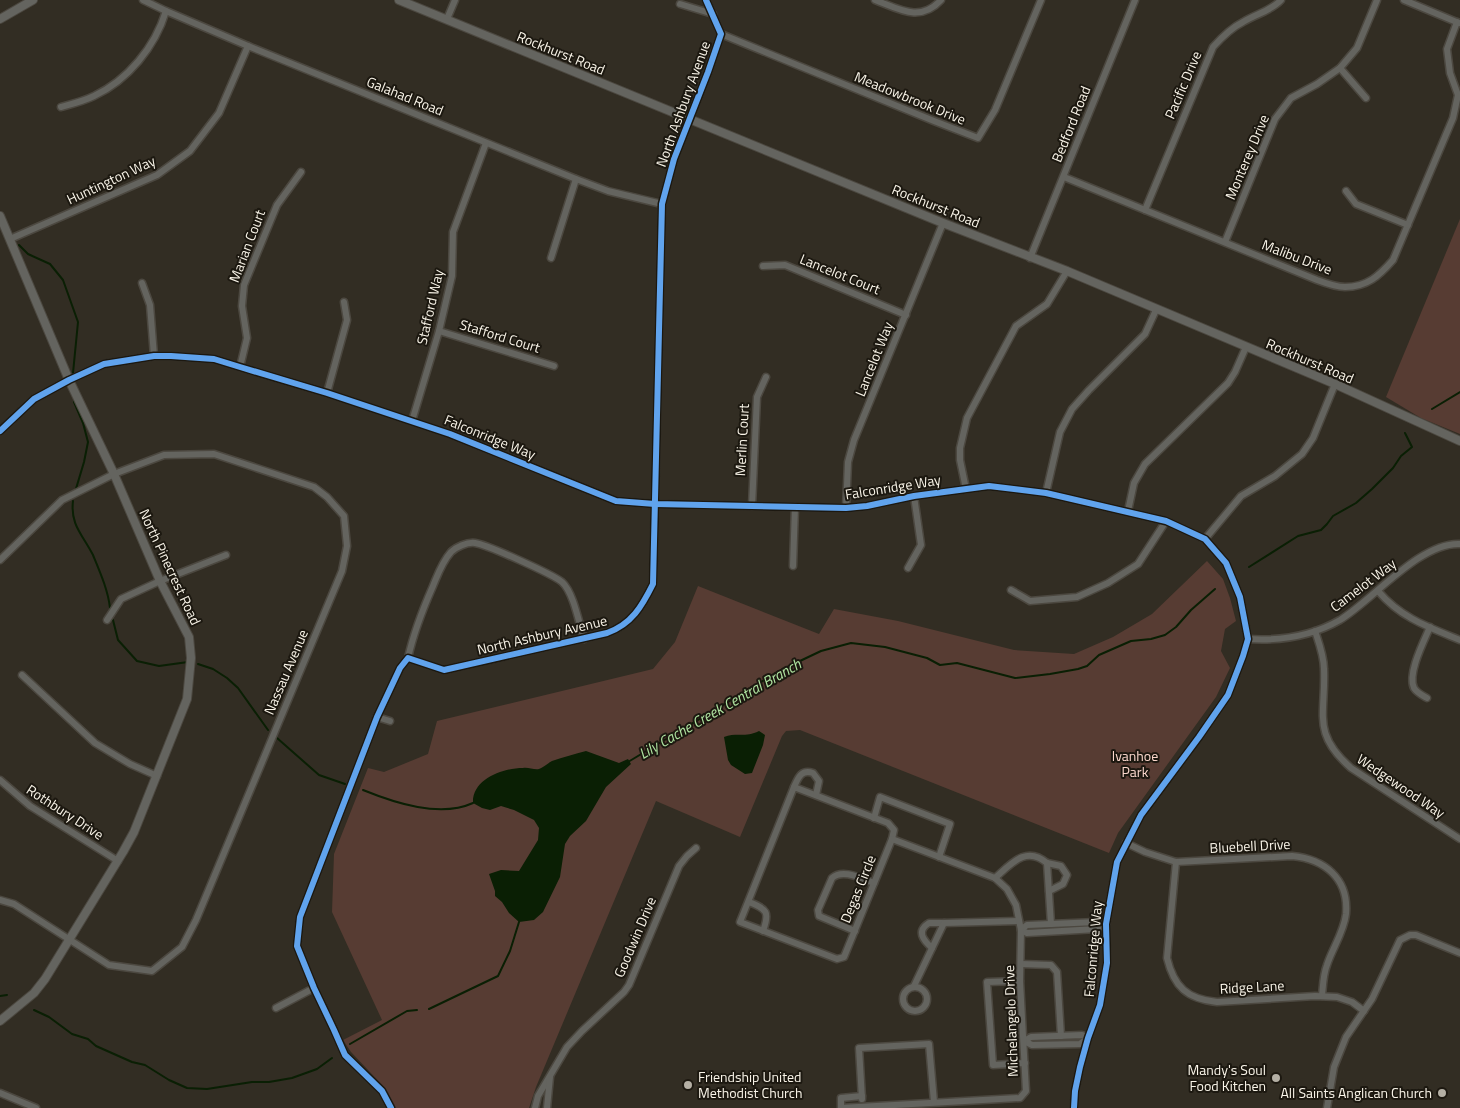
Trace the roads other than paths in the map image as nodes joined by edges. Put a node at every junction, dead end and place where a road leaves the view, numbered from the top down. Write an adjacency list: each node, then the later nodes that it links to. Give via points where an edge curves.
1 (33, 0): 16 (street)
2 (142, 0): 14 (street, Galahad Road)
3 (399, 0): 17 (street, Rockhurst Road)
4 (455, 0): 17 (street)
5 (706, 0): 15 (street, North Ashbury Avenue)
6 (876, 0): 7 (street, via 914,13 928,11)
7 (941, 0)
8 (1041, 0): 19 (street, Meadowbrook Drive, via 995,110 978,138)
9 (1136, 0): 27 (street, Bedford Road)
10 (1282, 0): 31 (street, Pacific Drive, via 1225,33 1213,47)
11 (1377, 0): 21 (street, Monterey Drive, via 1357,48)
12 (1404, 0): 18 (street)
13 (680, 4): 15 (street)
14 (166, 12): 20 (street, Galahad Road); 23 (street, via 152,43 129,72 95,96)
15 (713, 14): 19 (street, North Ashbury Avenue)
16 (0, 19)
17 (447, 19): 24 (street, Rockhurst Road)
18 (1459, 23): 34 (street, Malibu Drive, via 1448,49 1450,73 1458,95 1453,118)
19 (721, 34): 24 (street, North Ashbury Avenue)
20 (248, 46): 25 (street, Galahad Road); 35 (street, Huntington Way, via 219,113 190,150 157,174)
21 (1340, 68): 22 (street); 36 (street, Monterey Drive, via 1291,98 1275,120)
22 (1366, 98)
23 (61, 108)
24 (689, 119): 30 (street, North Ashbury Avenue); 33 (street, Rockhurst Road)
25 (486, 143): 28 (street, Galahad Road); 45 (street, Stafford Way, via 452,232 452,276)
26 (301, 172): 49 (street, Marian Court, via 277,205 244,285 242,306 247,338)
27 (1064, 177): 31 (street, Malibu Drive); 38 (street, Bedford Road)
28 (576, 180): 30 (street, Galahad Road); 37 (street)
29 (1346, 191): 34 (street, via 1356,204)
30 (662, 204): 61 (street, North Ashbury Avenue)
31 (1145, 210): 36 (street, Malibu Drive)
32 (0, 216): 35 (street, North Pinecrest Road)
33 (943, 223): 38 (street, Rockhurst Road); 44 (street, Lancelot Way)
34 (1408, 225): 36 (street, Malibu Drive, via 1393,260 1379,276 1365,284 1344,288)
35 (10, 239): 51 (street, North Pinecrest Road)
36 (1225, 242)
37 (551, 258)
38 (1030, 258): 40 (street, Rockhurst Road)
39 (763, 266): 44 (street, Lancelot Court, via 785,265)
40 (1067, 271): 43 (street, Rockhurst Road); 58 (street, via 1047,304 1016,326 967,418 960,454)
41 (142, 283): 47 (street, via 150,305)
42 (344, 302): 53 (street, via 347,320)
43 (1156, 310): 46 (street, Rockhurst Road); 59 (street, via 1145,334 1072,409 1060,432)
44 (906, 315): 64 (street, Lancelot Way, via 851,451)
45 (439, 331): 48 (street, Stafford Court); 54 (street, Stafford Way)
46 (1246, 347): 52 (street, Rockhurst Road); 65 (street, via 1228,383 1140,471)
47 (154, 356): 49 (street, Falconridge Way, via 193,356); 51 (street, Falconridge Way, via 104,364)
48 (554, 366)
49 (240, 367): 53 (street, Falconridge Way)
50 (766, 377): 62 (street, Merlin Court, via 757,397)
51 (69, 380): 55 (street, Falconridge Way, via 34,400); 57 (street, North Pinecrest Road)
52 (1335, 384): 56 (street, Rockhurst Road); 67 (street, via 1302,454 1276,476 1241,496)
53 (327, 393): 54 (street, Falconridge Way)
54 (412, 421): 61 (street, Falconridge Way, via 609,499)
55 (1, 429)
56 (1460, 441)
57 (114, 474): 70 (street, Nassau Avenue, via 62,500); 73 (street, North Pinecrest Road); 112 (street, Nassau Avenue, via 164,455 214,454 298,480 320,491 344,516 347,546 342,571 182,947 152,971 109,965)
58 (966, 489): 59 (street, Falconridge Way, via 989,486); 60 (street, Falconridge Way)
59 (1046, 493): 65 (street, Falconridge Way)
60 (914, 496): 64 (street, Falconridge Way); 72 (street, via 921,545)
61 (655, 504): 62 (street, Falconridge Way); 79 (street, North Ashbury Avenue, via 654,584 634,616 619,628)
62 (752, 506): 63 (street, Falconridge Way)
63 (796, 507): 64 (street, Falconridge Way); 71 (street)
64 (846, 508)
65 (1128, 511): 66 (street, Falconridge Way)
66 (1166, 521): 67 (street, Falconridge Way); 74 (street, via 1138,564 1077,597 1030,601)
67 (1205, 539): 80 (street, Falconridge Way, via 1226,563 1240,597)
68 (1460, 544): 75 (street, Camelot Way, via 1438,546 1422,555)
69 (226, 555): 73 (street)
70 (0, 560)
71 (793, 566)
72 (908, 568)
73 (160, 581): 76 (street, via 121,599); 87 (street, North Pinecrest Road, via 189,637 191,658 187,699)
74 (1011, 590)
75 (1378, 591): 77 (street, via 1397,610); 78 (street, Camelot Way, via 1340,620)
76 (107, 620)
77 (1430, 627): 81 (street); 84 (street, via 1412,677 1414,687)
78 (1315, 631): 80 (street, Camelot Way, via 1270,640); 92 (street, Wedgewood Way, via 1324,668 1322,723 1333,748 1351,768)
79 (584, 639): 82 (street, North Ashbury Avenue, via 444,670); 82 (street, via 571,597 563,583 546,572 475,543 460,546 442,564 415,629)
80 (1248, 639): 94 (street, Falconridge Way, via 1228,695 1140,815)
81 (1460, 640)
82 (408, 658): 85 (street, via 400,668)
83 (22, 675): 87 (street, via 95,743)
84 (1427, 698)
85 (378, 717): 86 (street); 118 (street, via 300,917 297,946)
86 (390, 722)
87 (157, 776): 97 (street, North Pinecrest Road)
88 (0, 780): 97 (street, Rothbury Drive, via 30,806)
89 (794, 787): 90 (street); 90 (street, Degas Circle, via 800,775 813,773 819,781); 104 (street, Degas Circle)
90 (816, 796): 91 (street)
91 (874, 818): 93 (street, via 888,823 894,830); 96 (street, via 880,797 950,824)
92 (1460, 839)
93 (892, 840): 96 (street, Michelangelo Drive); 101 (street, Degas Circle)
94 (1126, 843): 98 (street, Bluebell Drive); 108 (street, Falconridge Way, via 1117,862)
95 (696, 848): 127 (street, Goodwin Drive, via 679,866 629,985 567,1047)
96 (939, 857): 100 (street, Michelangelo Drive)
97 (118, 861): 112 (street, North Pinecrest Road)
98 (1176, 862): 119 (street, Ridge Lane, via 1167,958 1170,972 1178,984 1202,1000 1217,1002); 119 (street, Bluebell Drive, via 1307,857 1333,873 1346,900 1346,915 1326,966)
99 (1047, 863): 100 (street, via 1028,855 1014,861); 102 (street); 102 (street, via 1061,866 1067,875 1063,884)
100 (995, 878): 105 (street, Michelangelo Drive, via 1016,904)
101 (874, 883): 111 (street, Degas Circle); 111 (street, via 842,872 836,874 818,910 819,916)
102 (1049, 891): 107 (street)
103 (0, 900): 112 (street, Nassau Avenue, via 14,904)
104 (749, 902): 110 (street, via 762,907 767,913); 110 (street, Degas Circle, via 740,922)
105 (1019, 921): 106 (street); 109 (street, Michelangelo Drive)
106 (944, 923): 113 (street); 113 (street, via 925,925 921,932 922,940)
107 (1051, 924): 108 (street); 109 (street, via 1027,925)
108 (1106, 924): 109 (street, via 1097,929 1027,933); 124 (street, Falconridge Way, via 1106,963 1100,1005)
109 (1021, 930): 115 (street, Michelangelo Drive)
110 (763, 931): 111 (street, Degas Circle, via 837,959 844,957)
111 (855, 931)
112 (70, 940): 122 (street, North Pinecrest Road, via 34,993)
113 (932, 948): 117 (street)
114 (1460, 953): 121 (street, via 1416,936 1404,937 1396,946 1379,987)
115 (1021, 964): 116 (street, Michelangelo Drive); 123 (street, via 1051,965 1057,972)
116 (1020, 981): 125 (street, Michelangelo Drive); 126 (street, via 987,982 993,1065)
117 (914, 986)
118 (314, 988): 120 (street); 133 (street, via 345,1055 382,1091)
119 (1322, 996): 121 (street, Ridge Lane, via 1337,996)
120 (276, 1008)
121 (1364, 1010): 137 (street, via 1340,1052)
122 (0, 1021)
123 (1061, 1036): 124 (street, via 1082,1035); 125 (street, via 1031,1037)
124 (1088, 1038): 125 (street, via 1080,1044 1032,1045); 136 (street, Falconridge Way)
125 (1024, 1041): 126 (street, Michelangelo Drive)
126 (1025, 1063): 130 (street, Michelangelo Drive, via 1026,1091 1020,1098)
127 (550, 1076): 134 (street, Goodwin Drive); 135 (street, Goodwin Drive)
128 (0, 1093): 132 (street)
129 (862, 1096): 130 (street, via 859,1048 928,1044); 131 (street); 131 (street, Michelangelo Drive, via 840,1098 841,1108)
130 (934, 1102): 131 (street, Michelangelo Drive)
131 (862, 1106)
132 (36, 1108)
133 (391, 1108)
134 (535, 1108)
135 (547, 1108)
136 (1074, 1108)
137 (1327, 1108)

